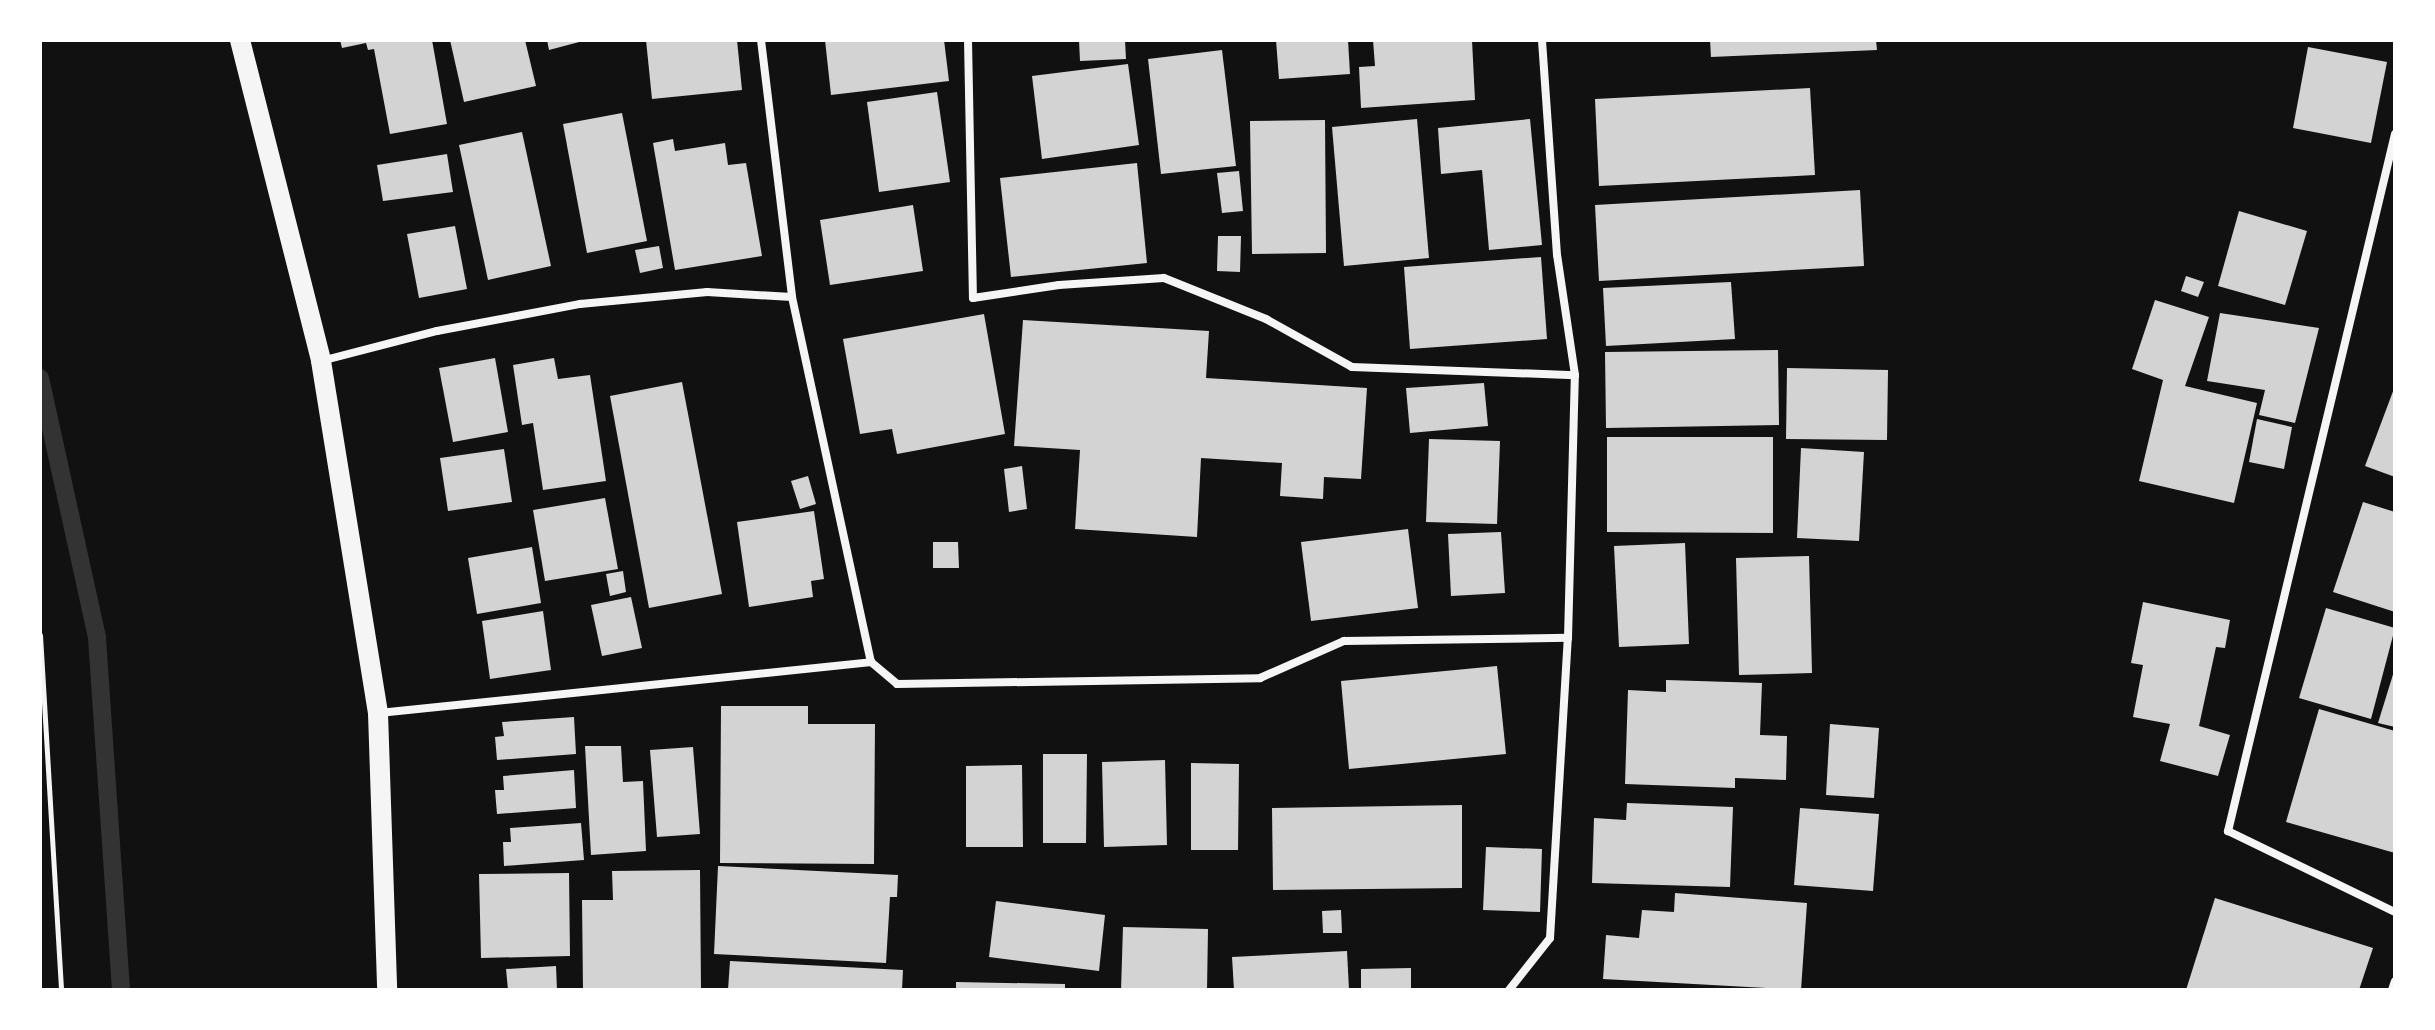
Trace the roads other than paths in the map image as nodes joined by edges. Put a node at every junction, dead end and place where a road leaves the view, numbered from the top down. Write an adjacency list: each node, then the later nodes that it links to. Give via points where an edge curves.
1 (240, 40): 7 (main road)
2 (761, 40): 6 (street)
3 (968, 40): 8 (street, via 973,298 1164,278 1266,319 1352,367)
4 (1542, 40): 8 (street, via 1557,255)
5 (2395, 134): 12 (street, via 2228,831)
6 (792, 297): 7 (street, via 707,292 580,304 437,331); 10 (street)
7 (321, 361): 11 (main road)
8 (1575, 375): 9 (street)
9 (1568, 638): 10 (street, via 1344,641 1260,678 897,684); 15 (street, via 1550,938)
10 (871, 662): 11 (street)
11 (378, 713): 14 (main road)
12 (2395, 912)
13 (2395, 981): 16 (street)
14 (387, 990)
15 (1509, 990)
16 (2392, 990)

